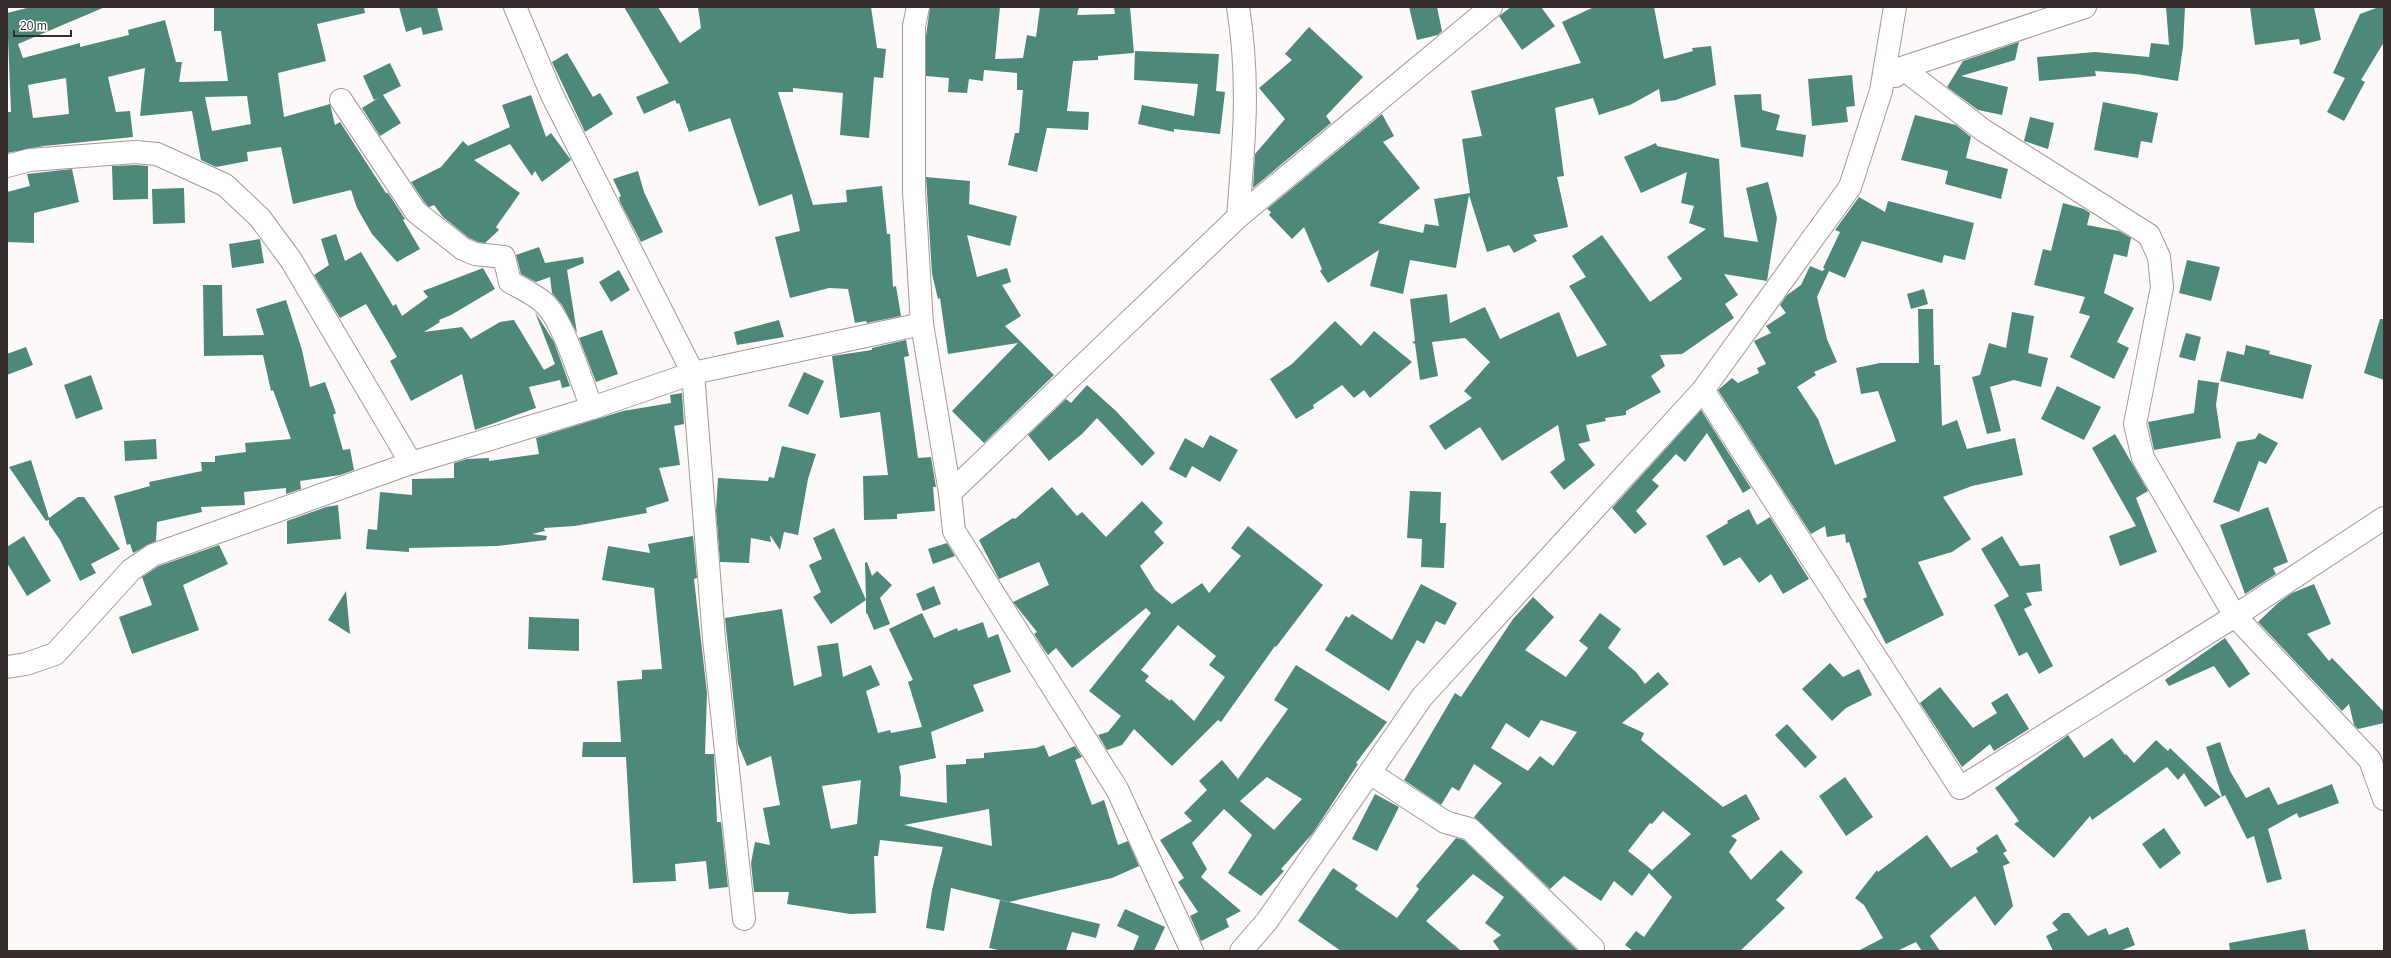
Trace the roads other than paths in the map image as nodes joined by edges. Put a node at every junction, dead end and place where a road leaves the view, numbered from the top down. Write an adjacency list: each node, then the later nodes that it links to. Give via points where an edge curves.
1 (515, 7): 13 (street, via 552,95)
2 (918, 7): 12 (street, via 914,26 914,191)
3 (1238, 7): 11 (street, via 1244,44 1247,113)
4 (1491, 7): 11 (street)
5 (1895, 7): 8 (street)
6 (2085, 7): 7 (street)
7 (1902, 68): 8 (street); 19 (street, via 1983,130 2149,235 2159,257 2162,287 2135,424 2143,458)
8 (1881, 91): 14 (street, via 1850,187)
9 (341, 100): 15 (street, via 416,212 463,249 476,254 504,257 510,282 538,298 552,311)
10 (7, 166): 16 (street, via 30,160 135,152 157,154 225,185 260,218 291,260)
11 (1238, 217): 17 (street)
12 (922, 324): 13 (street); 17 (street)
13 (692, 373): 15 (street); 23 (street, via 714,639)
14 (1703, 390): 19 (street, via 1960,788); 21 (street, via 1422,697)
15 (592, 408): 16 (street)
16 (411, 463): 20 (street, via 153,555 131,570 54,654 26,664)
17 (950, 493): 25 (street, via 954,531 1117,789)
18 (2384, 518): 19 (street)
19 (2235, 616): 22 (street, via 2370,760)
20 (7, 667)
21 (1370, 773): 24 (street, via 1445,822 1470,829); 26 (street, via 1267,921)
22 (2384, 799)
23 (744, 919)
24 (1593, 948)
25 (1192, 951)
26 (1241, 951)

